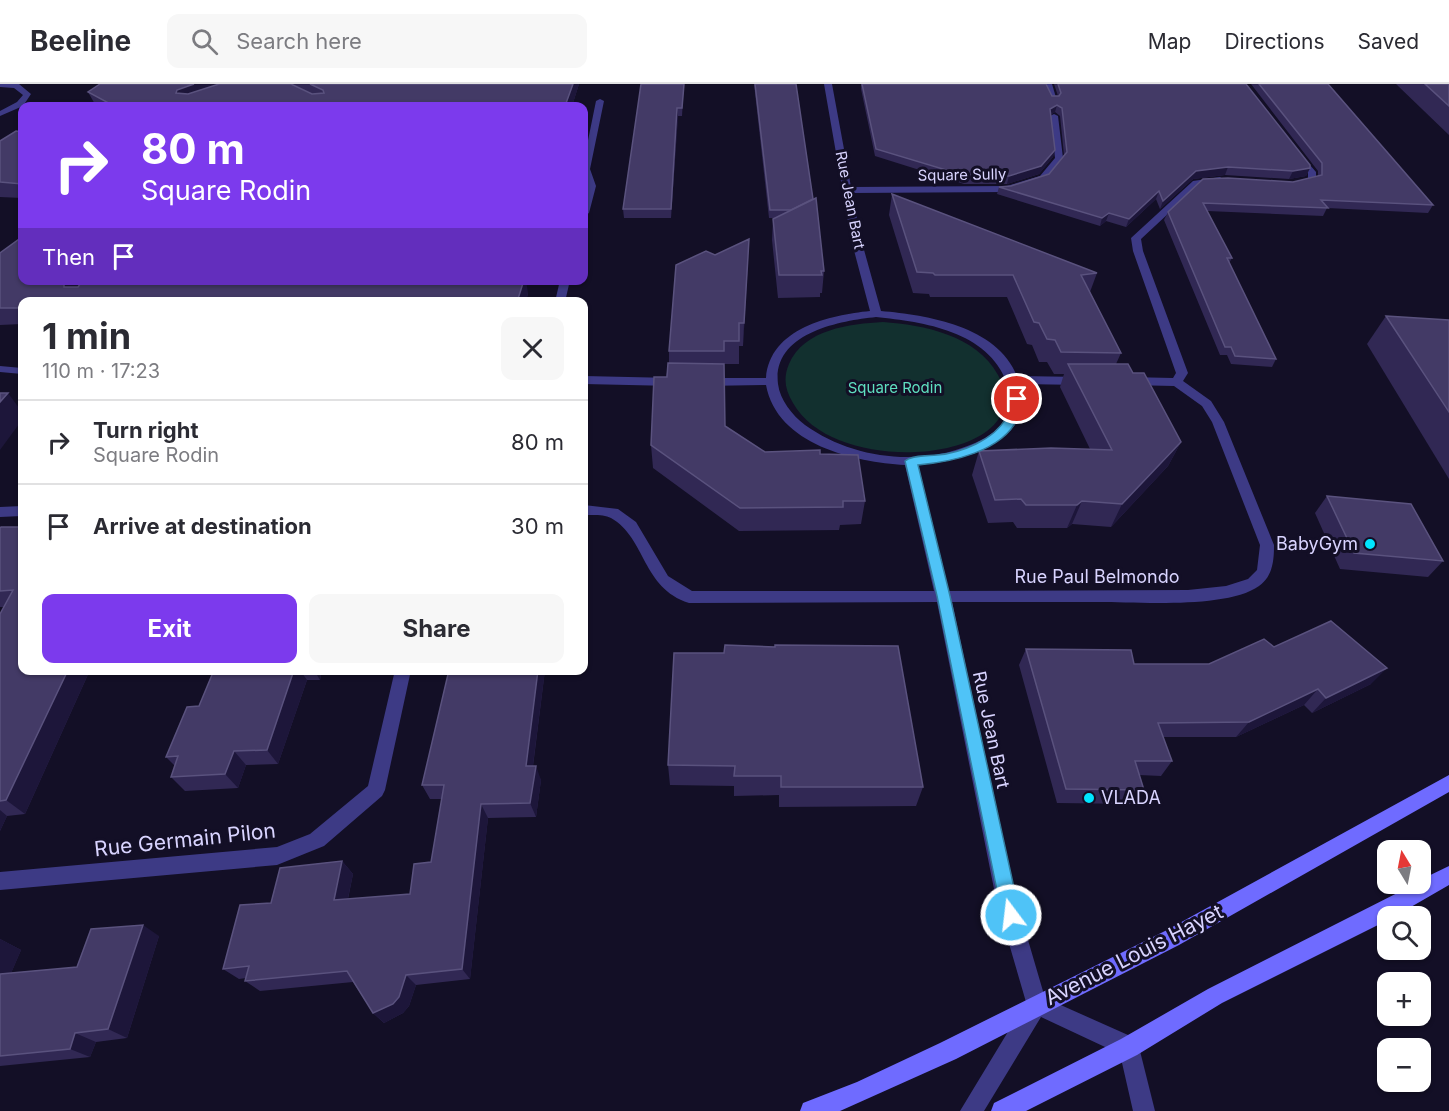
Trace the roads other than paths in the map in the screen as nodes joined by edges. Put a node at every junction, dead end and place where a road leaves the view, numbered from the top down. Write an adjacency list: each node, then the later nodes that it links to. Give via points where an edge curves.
1 (828, 84): 15 (street, Rue Jean Bart)
2 (1048, 84): 4 (street)
3 (0, 85): 6 (street, via 16,86 27,94)
4 (1053, 99)
5 (600, 101): 11 (street)
6 (22, 102)
7 (18, 106): 8 (street)
8 (0, 114)
9 (1054, 116): 15 (street, Square Sully, via 1059,158 1043,178 1008,189)
10 (1292, 147): 14 (street, via 1312,172 1313,179 1307,183)
11 (588, 155)
12 (588, 176): 16 (street, via 592,186)
13 (1235, 180): 23 (street, via 1196,183 1136,238 1182,373)
14 (1284, 183)
15 (848, 190): 17 (street, Rue Jean Bart)
16 (588, 200)
17 (876, 314): 21 (street, via 925,320 962,332 984,345); 22 (street, via 828,322 801,333 780,352)
18 (0, 369): 19 (street)
19 (18, 371)
20 (588, 380): 22 (street)
21 (1014, 380): 23 (street); 24 (street, via 1017,399 1012,418 1000,433 975,449 945,458)
22 (772, 381): 24 (street, via 774,394 791,420 822,442 864,457)
23 (1177, 382): 28 (street, Rue Paul Belmondo, via 1207,404 1218,422 1267,545 1260,577 1235,591 1188,596)
24 (911, 461): 28 (street, Rue Jean Bart)
25 (588, 510): 28 (street, Rue Paul Belmondo, via 613,512 631,526 663,580 689,597)
26 (18, 511): 27 (street)
27 (0, 512)
28 (944, 596): 33 (street, Rue Jean Bart, via 1006,899)
29 (402, 675): 32 (street, Rue Germain Pilon, via 376,790 317,840 277,856)
30 (1449, 783): 33 (main road, Avenue Louis Hayet, via 1172,938)
31 (1449, 875): 34 (main road, via 1215,996)
32 (0, 881)
33 (1037, 1005): 34 (street); 35 (main road, Avenue Louis Hayet, via 948,1051); 36 (street)
34 (1129, 1047): 37 (main road); 38 (street)
35 (811, 1111)
36 (971, 1111)
37 (1002, 1111)
38 (1144, 1111)

